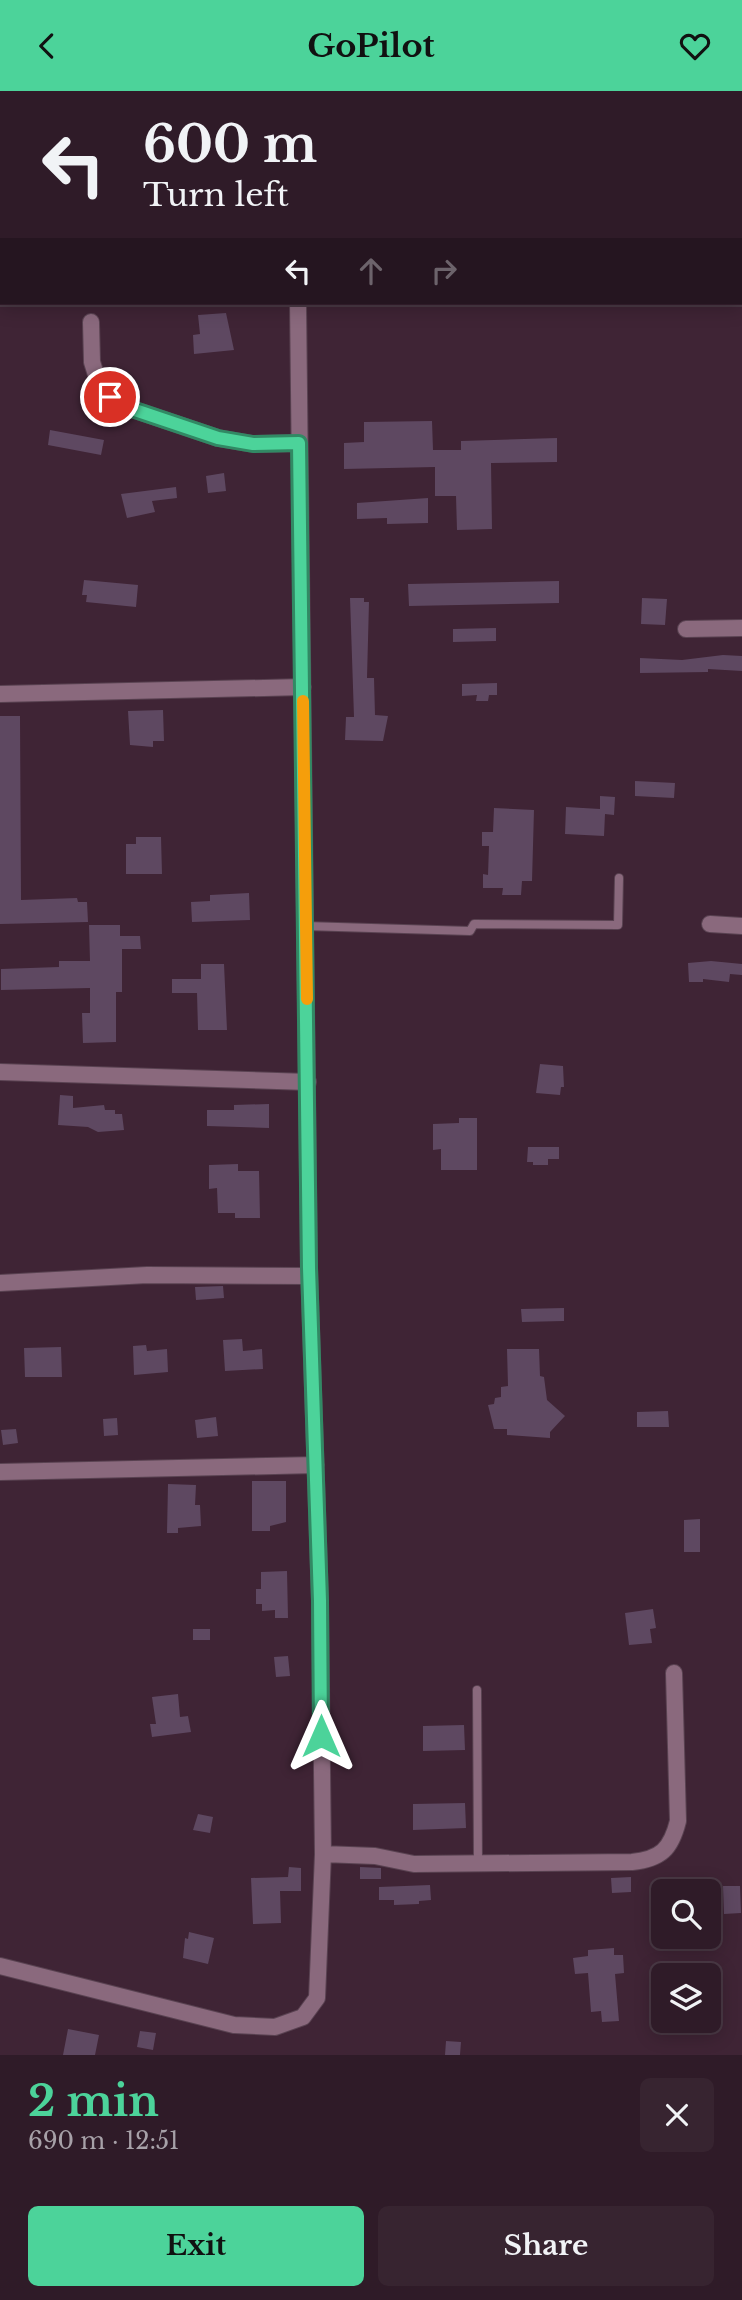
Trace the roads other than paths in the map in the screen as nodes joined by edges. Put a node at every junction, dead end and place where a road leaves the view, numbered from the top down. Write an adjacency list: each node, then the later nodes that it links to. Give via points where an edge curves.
1 (298, 305): 3 (street)
2 (91, 322): 3 (street, via 92,362 98,381 110,397 126,407 218,438 253,444)
3 (299, 443): 6 (street)
4 (742, 628): 5 (street)
5 (686, 629)
6 (303, 687): 7 (street); 10 (street)
7 (0, 694)
8 (619, 878): 10 (lane, via 618,925 474,924 470,931)
9 (710, 924): 11 (street)
10 (305, 926): 13 (street)
11 (742, 926)
12 (0, 1072): 13 (street)
13 (308, 1081): 14 (street)
14 (309, 1276): 15 (street, via 123,1276); 16 (street)
15 (0, 1283)
16 (316, 1465): 17 (street); 20 (street)
17 (0, 1472)
18 (674, 1674): 21 (street, via 678,1821 666,1852 632,1862)
19 (477, 1690): 21 (lane)
20 (323, 1854): 21 (street, via 375,1856 414,1864); 22 (street, via 317,1998 303,2017 275,2027 234,2025)
21 (478, 1865)
22 (0, 1966)

